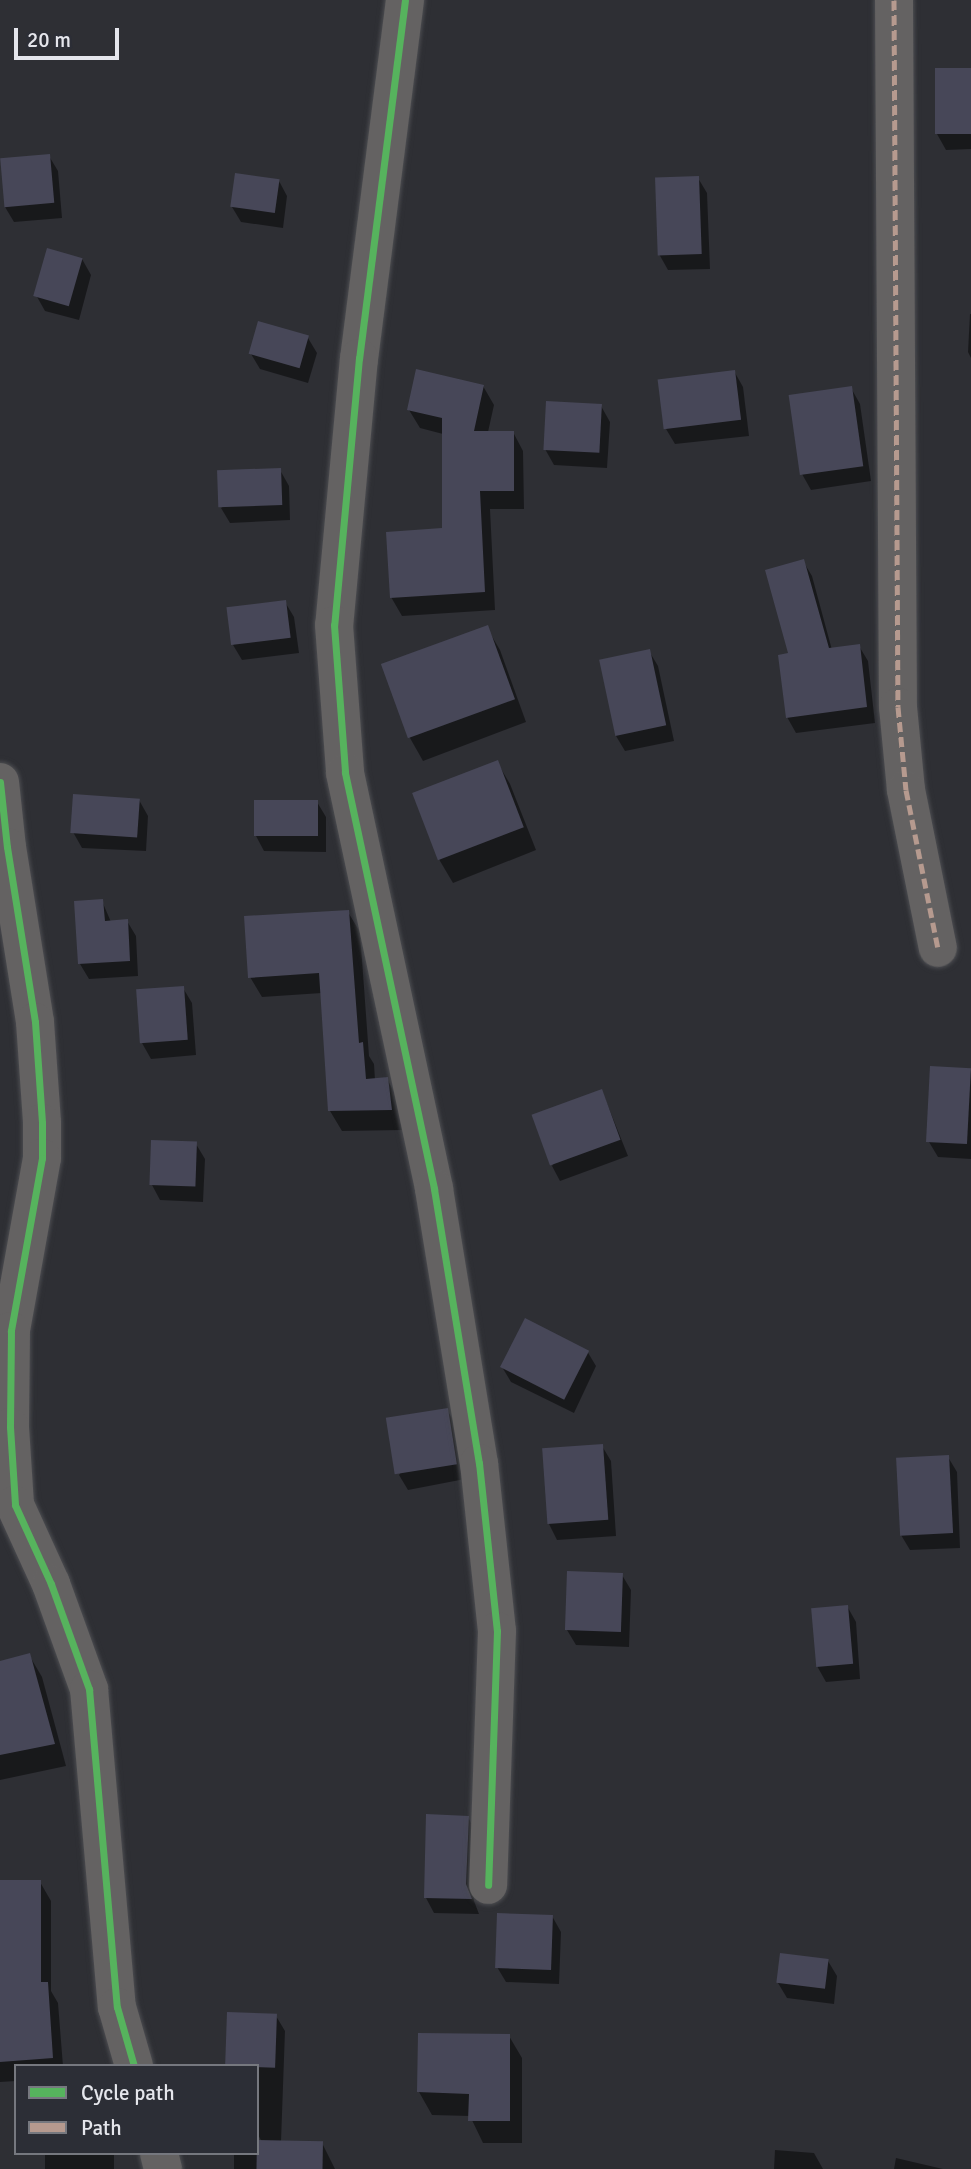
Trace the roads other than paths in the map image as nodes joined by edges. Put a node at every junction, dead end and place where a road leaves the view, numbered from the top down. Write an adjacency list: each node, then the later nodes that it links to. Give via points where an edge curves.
1 (405, 0): 5 (street, via 359,358 334,625 345,772 434,1189 479,1463 497,1631)
2 (894, 0): 4 (street, via 898,707 906,790)
3 (0, 782): 6 (street, via 35,1021 43,1158 11,1331 15,1505 51,1584 89,1689 117,2007)
4 (938, 948)
5 (488, 1885)
6 (133, 2064)

